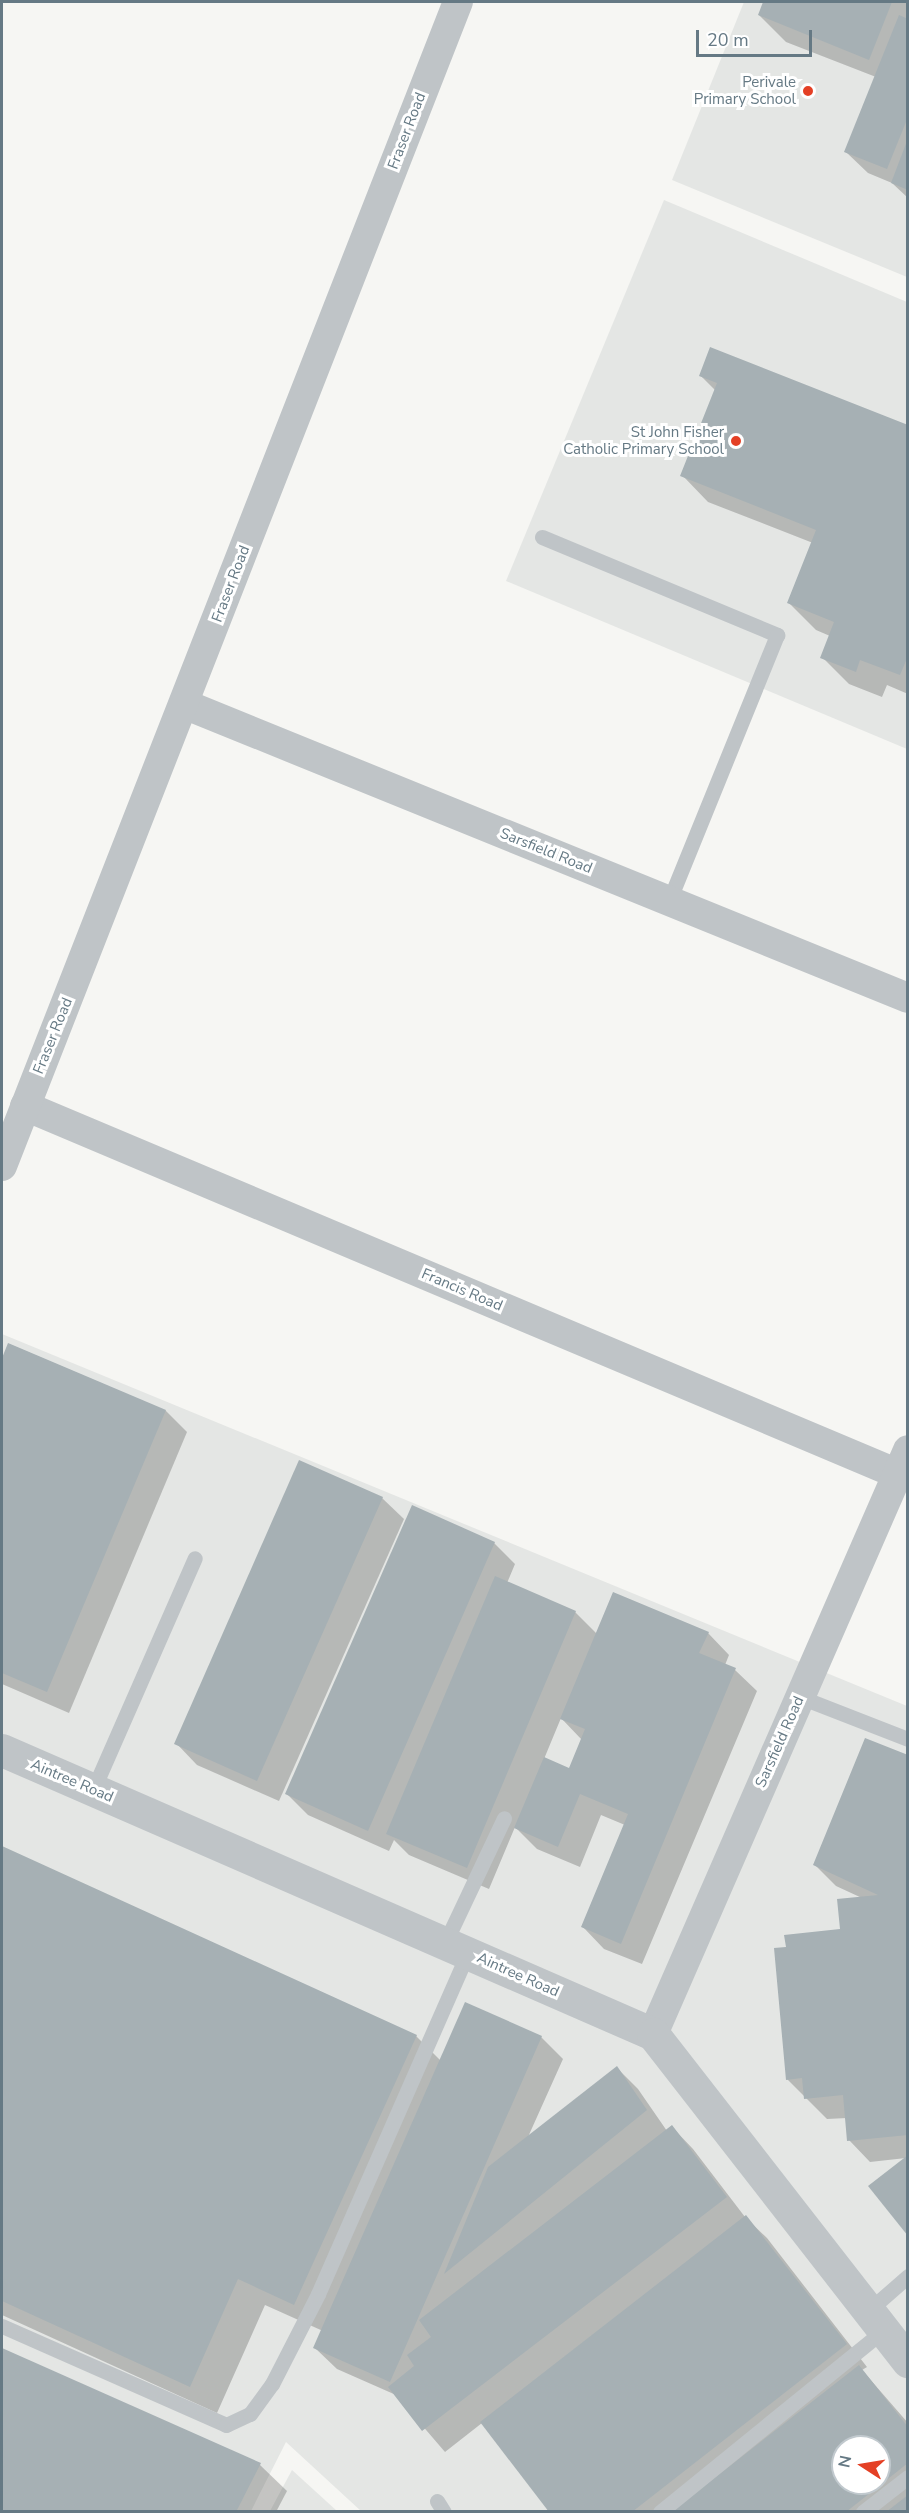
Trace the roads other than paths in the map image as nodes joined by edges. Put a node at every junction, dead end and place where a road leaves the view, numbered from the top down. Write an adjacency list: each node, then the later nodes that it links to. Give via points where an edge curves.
1 (458, 2): 3 (street, Fraser Road)
2 (542, 537): 4 (lane, via 777,635)
3 (184, 704): 4 (street, Sarsfield Road); 6 (street, Fraser Road)
4 (669, 901): 5 (street, Sarsfield Road)
5 (908, 998)
6 (25, 1106): 7 (street, Fraser Road); 8 (street, Francis Road)
7 (2, 1166)
8 (903, 1462): 10 (street, Sarsfield Road)
9 (195, 1558): 13 (lane)
10 (800, 1697): 11 (lane); 16 (street, Sarsfield Road)
11 (908, 1738)
12 (2, 1750): 13 (street, Aintree Road)
13 (93, 1790): 15 (street, Aintree Road)
14 (504, 1818): 15 (lane)
15 (457, 1948): 16 (street, Aintree Road); 19 (lane, via 318,2294 272,2384 250,2414 226,2425)
16 (653, 2034): 18 (street, Aintree Road)
17 (908, 2276): 18 (lane)
18 (876, 2321): 20 (street, Aintree Road); 22 (lane)
19 (2, 2326)
20 (908, 2362)
21 (908, 2477): 23 (lane)
22 (660, 2511)
23 (863, 2511)

